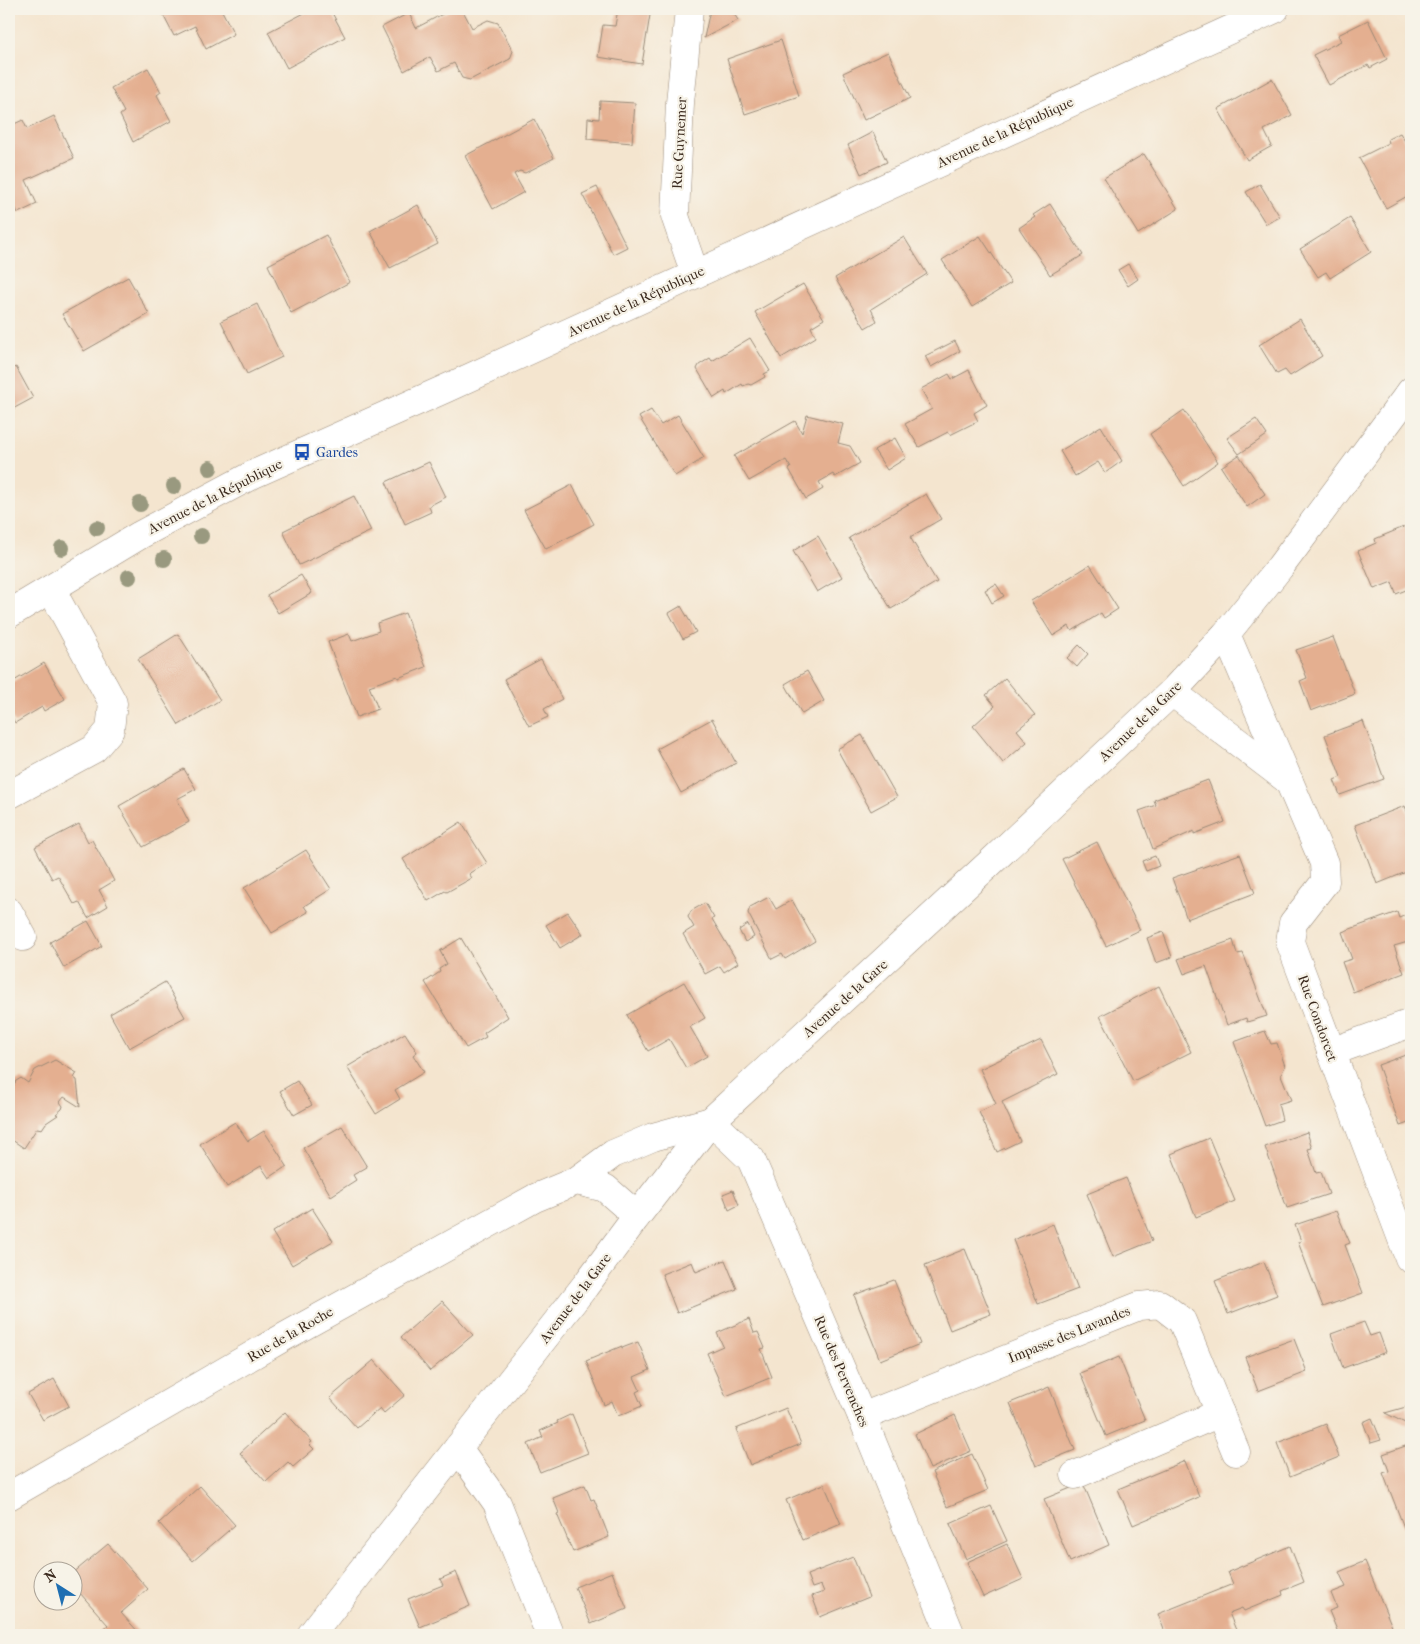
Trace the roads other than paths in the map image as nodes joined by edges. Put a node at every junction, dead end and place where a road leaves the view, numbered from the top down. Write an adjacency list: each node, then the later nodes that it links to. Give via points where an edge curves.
1 (689, 9): 3 (street, Rue Guynemer, via 680,102 675,216)
2 (1275, 9): 3 (street, Avenue de la République)
3 (695, 274): 5 (street, Avenue de la République, via 254,474 140,535)
4 (1411, 391): 7 (street, Avenue de la Gare)
5 (51, 589): 6 (street, Avenue de la République); 10 (street, via 113,703 110,730 94,750)
6 (9, 614)
7 (1226, 634): 8 (street, Avenue de la Gare); 9 (street, Rue Condorcet)
8 (1172, 692): 9 (street); 15 (street, Avenue de la Gare)
9 (1290, 782): 14 (street, Rue Condorcet, via 1324,864 1325,882 1294,922 1290,942)
10 (9, 796)
11 (9, 912): 12 (street)
12 (23, 937)
13 (1411, 1023): 14 (street)
14 (1331, 1052): 18 (street, Rue Condorcet)
15 (711, 1121): 16 (street, Rue de la Roche, via 654,1137 613,1154); 17 (street, Avenue de la Gare); 20 (street, Rue des Pervenches, via 751,1158)
16 (576, 1181): 17 (street, via 605,1188); 24 (street, Rue de la Roche, via 535,1198 284,1337)
17 (637, 1216): 21 (street, Avenue de la Gare)
18 (1411, 1259)
19 (1220, 1413): 20 (street, Impasse des Lavandes, via 1182,1321 1160,1304 1139,1306); 22 (street, Impasse des Lavandes); 23 (street)
20 (862, 1417): 27 (street, Rue des Pervenches)
21 (458, 1448): 25 (street, Avenue de la Gare); 26 (street, via 497,1503)
22 (1236, 1452)
23 (1075, 1475)
24 (9, 1496)
25 (311, 1635)
26 (550, 1635)
27 (951, 1635)

